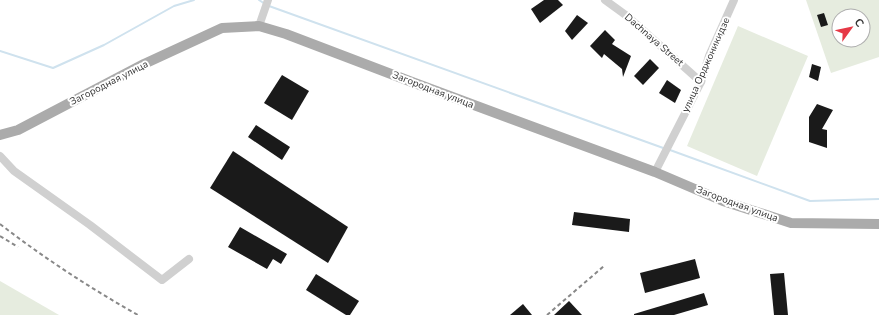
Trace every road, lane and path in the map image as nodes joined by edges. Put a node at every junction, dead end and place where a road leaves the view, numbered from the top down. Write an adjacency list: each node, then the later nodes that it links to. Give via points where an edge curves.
1 (268, 0): 4 (street)
2 (605, 0): 5 (street, Dachnaya Street, via 627,16)
3 (734, 0): 5 (street, улица Орджоникидзе, via 709,56)
4 (259, 26): 6 (main road, Загородная улица, via 222,28 144,64 18,130); 8 (main road, Загородная улица)
5 (701, 82): 8 (street, улица Орджоникидзе)
6 (0, 135)
7 (0, 156): 10 (street, via 14,172 162,280)
8 (655, 172): 9 (main road, Загородная улица, via 723,201 791,223)
9 (879, 224)
10 (189, 259)

